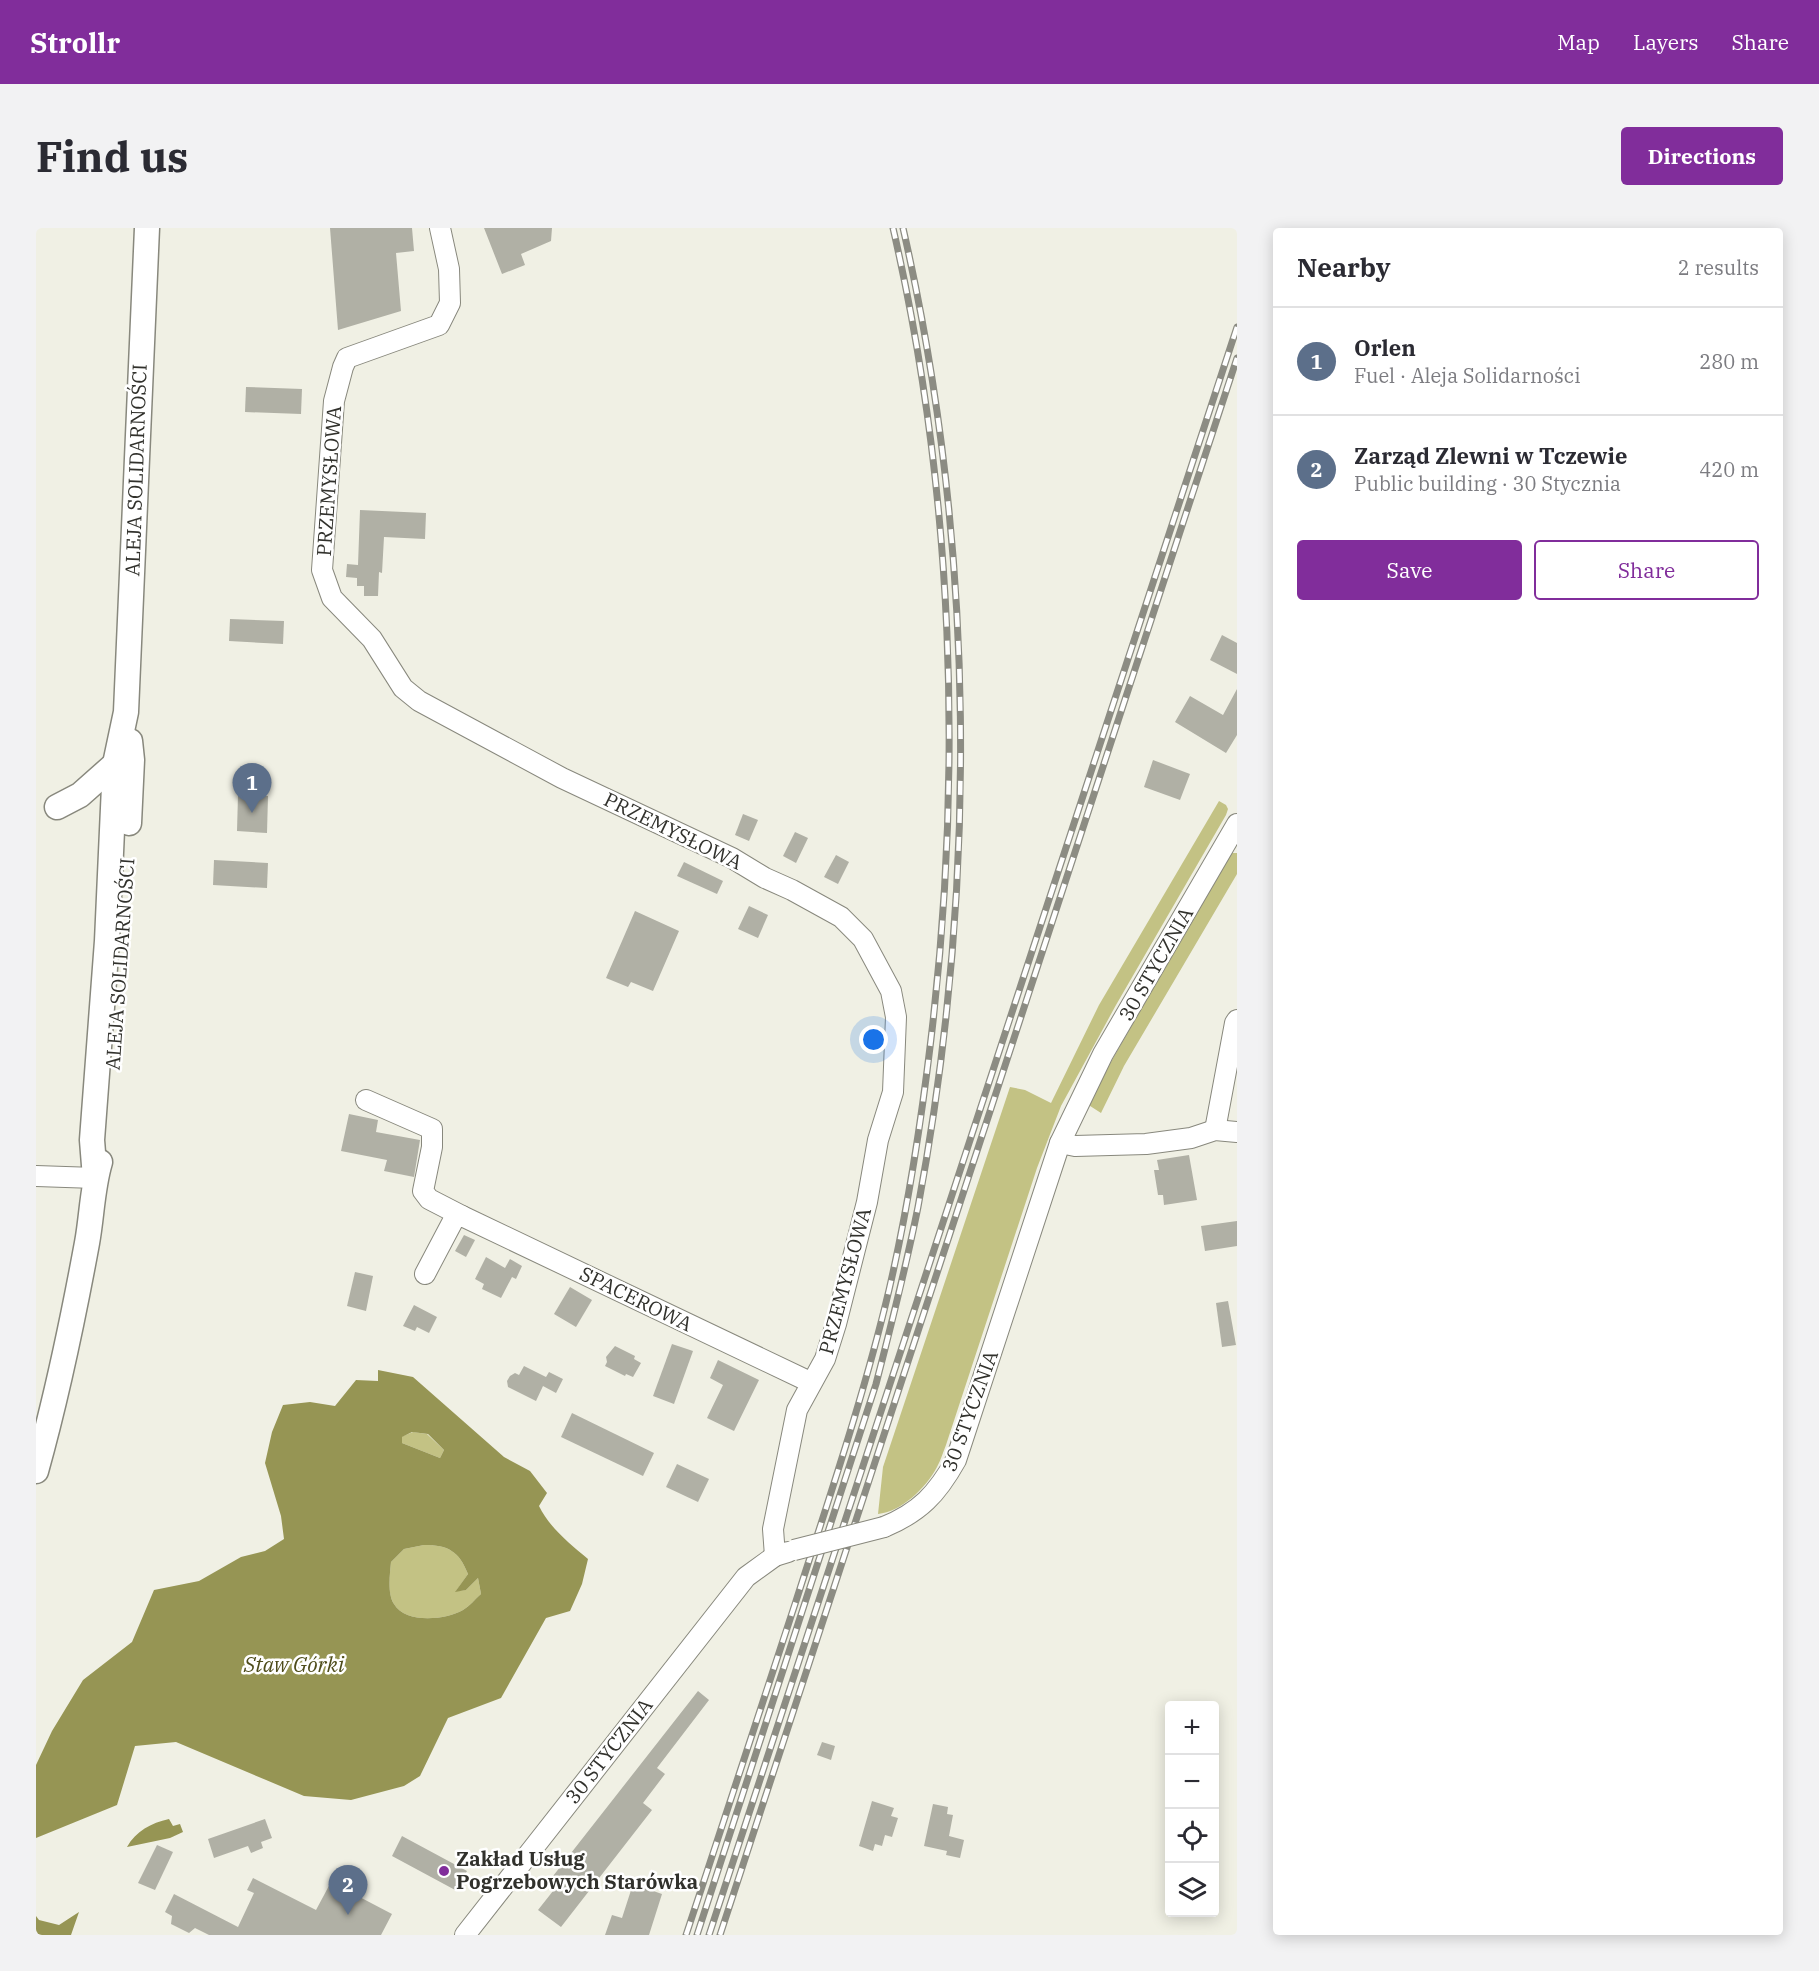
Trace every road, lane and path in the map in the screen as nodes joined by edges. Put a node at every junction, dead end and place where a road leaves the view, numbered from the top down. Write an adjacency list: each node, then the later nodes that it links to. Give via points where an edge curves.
1 (147, 228): 3 (main road, ALEJA SOLIDARNOŚCI)
2 (440, 228): 16 (street, PRZEMYSŁOWA, via 449,269 450,303 438,325 347,358 343,367 334,401 322,570 332,598 372,639 403,688 419,701 562,778 792,890 841,917 863,939 891,991 896,1017 893,1092 878,1140 867,1202 836,1324 825,1359)
3 (126, 712): 4 (main road, ALEJA SOLIDARNOŚCI); 13 (main road, ALEJA SOLIDARNOŚCI, via 132,760 123,948 113,1085 106,1140)
4 (115, 764): 5 (main road, via 80,795); 13 (main road, ALEJA SOLIDARNOŚCI, via 92,1140)
5 (57, 807)
6 (1237, 824): 11 (street, 30 STYCZNIA, via 1103,1054)
7 (1237, 1020): 9 (street)
8 (366, 1100): 14 (street, SPACEROWA, via 432,1129 423,1191 429,1199)
9 (1215, 1130): 10 (street); 11 (street, via 1191,1138 1146,1144)
10 (1237, 1132)
11 (1060, 1143): 18 (street, 30 STYCZNIA, bridge, via 956,1460 942,1483 922,1506 884,1527)
12 (36, 1176): 13 (street)
13 (95, 1178): 17 (main road, ALEJA SOLIDARNOŚCI, via 66,1347)
14 (462, 1216): 15 (street, via 454,1219); 16 (street, SPACEROWA)
15 (425, 1274)
16 (810, 1382): 18 (street, PRZEMYSŁOWA, via 797,1410 772,1529)
17 (36, 1471)
18 (775, 1556): 19 (street, 30 STYCZNIA, via 746,1577)
19 (465, 1935)

